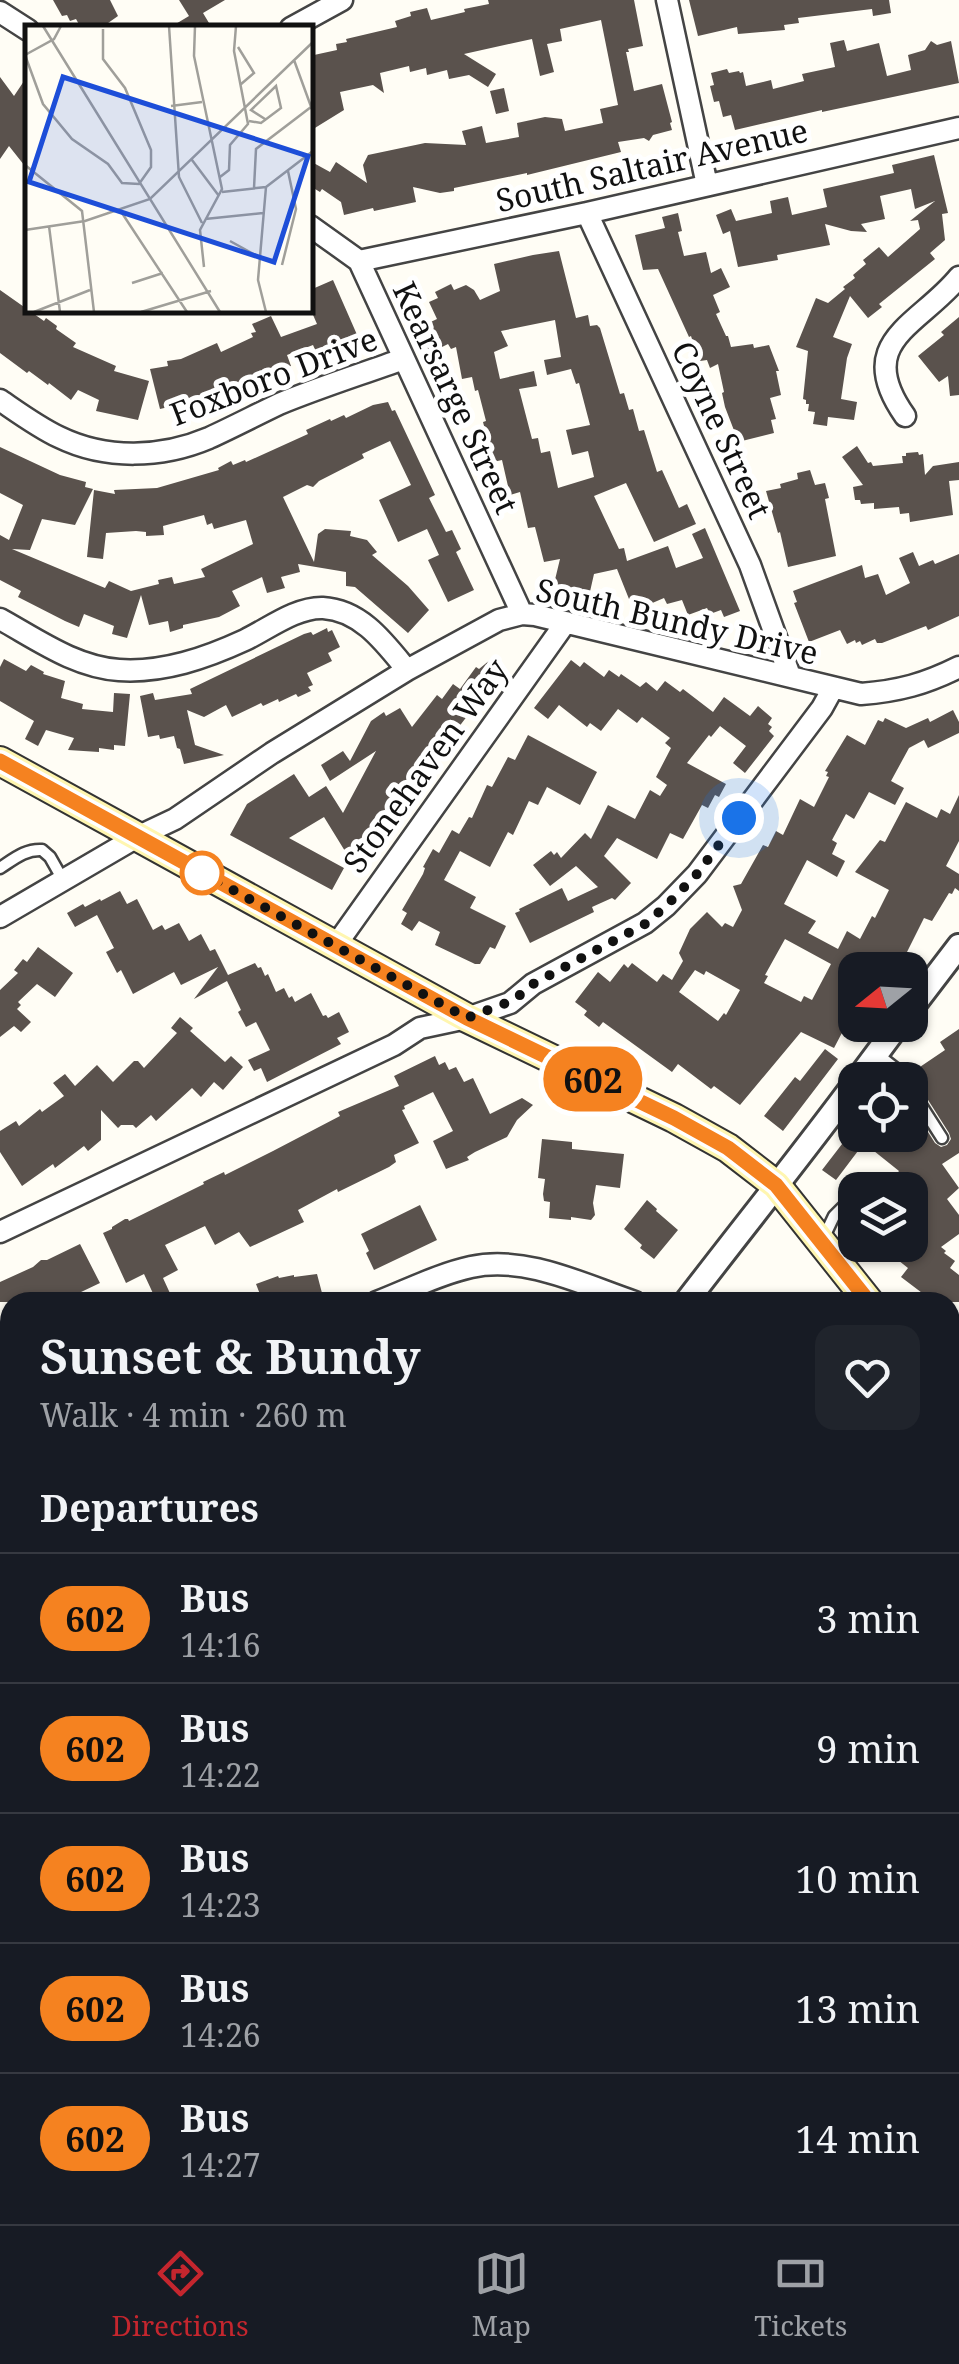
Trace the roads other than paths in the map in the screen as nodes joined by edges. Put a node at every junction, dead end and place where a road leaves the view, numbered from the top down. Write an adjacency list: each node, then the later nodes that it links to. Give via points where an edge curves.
1 (342, 0): 4 (street)
2 (667, 0): 7 (street)
3 (0, 12): 5 (street)
4 (296, 25)
5 (25, 28)
6 (959, 128): 7 (street, South Saltair Avenue)
7 (707, 185): 8 (street, South Saltair Avenue)
8 (586, 213): 10 (street, South Saltair Avenue); 20 (street, Coyne Street, via 750,565)
9 (312, 227): 10 (street, Kearsarge Street)
10 (359, 261): 12 (street, Kearsarge Street)
11 (959, 277): 14 (street, via 908,323 886,358 892,398)
12 (403, 359): 13 (street, Foxboro Drive, via 207,439 142,455 59,438); 15 (street, Kearsarge Street)
13 (0, 400)
14 (905, 416)
15 (522, 614): 17 (street, South Bundy Drive); 19 (street, South Bundy Drive)
16 (0, 620): 19 (street, via 78,662 154,670 322,608 375,631)
17 (566, 622): 20 (street, South Bundy Drive); 27 (street, Stonehaven Way)
18 (959, 667): 21 (street, South Bundy Drive, via 893,692)
19 (407, 670): 23 (street, South Bundy Drive)
20 (790, 676): 21 (street, South Bundy Drive)
21 (833, 688): 30 (street, via 697,874 666,906 514,1000)
22 (0, 761): 23 (main road)
23 (137, 837): 25 (street, South Bundy Drive); 27 (main road)
24 (0, 868): 25 (lane, via 42,850)
25 (63, 880): 26 (street, South Bundy Drive)
26 (0, 916)
27 (336, 945): 30 (main road)
28 (959, 946): 29 (street)
29 (928, 986)
30 (467, 1018): 38 (main road, via 703,1132); 40 (street, via 420,1028)
31 (885, 1042): 32 (street)
32 (877, 1053): 33 (street); 34 (lane)
33 (870, 1062)
34 (888, 1062)
35 (838, 1106): 38 (street)
36 (928, 1116): 37 (lane)
37 (942, 1138)
38 (776, 1185): 41 (main road); 44 (street)
39 (838, 1212): 41 (lane)
40 (0, 1232)
41 (822, 1243): 45 (main road)
42 (401, 1292): 43 (street, via 472,1267 504,1264)
43 (605, 1292)
44 (694, 1292)
45 (860, 1292)

